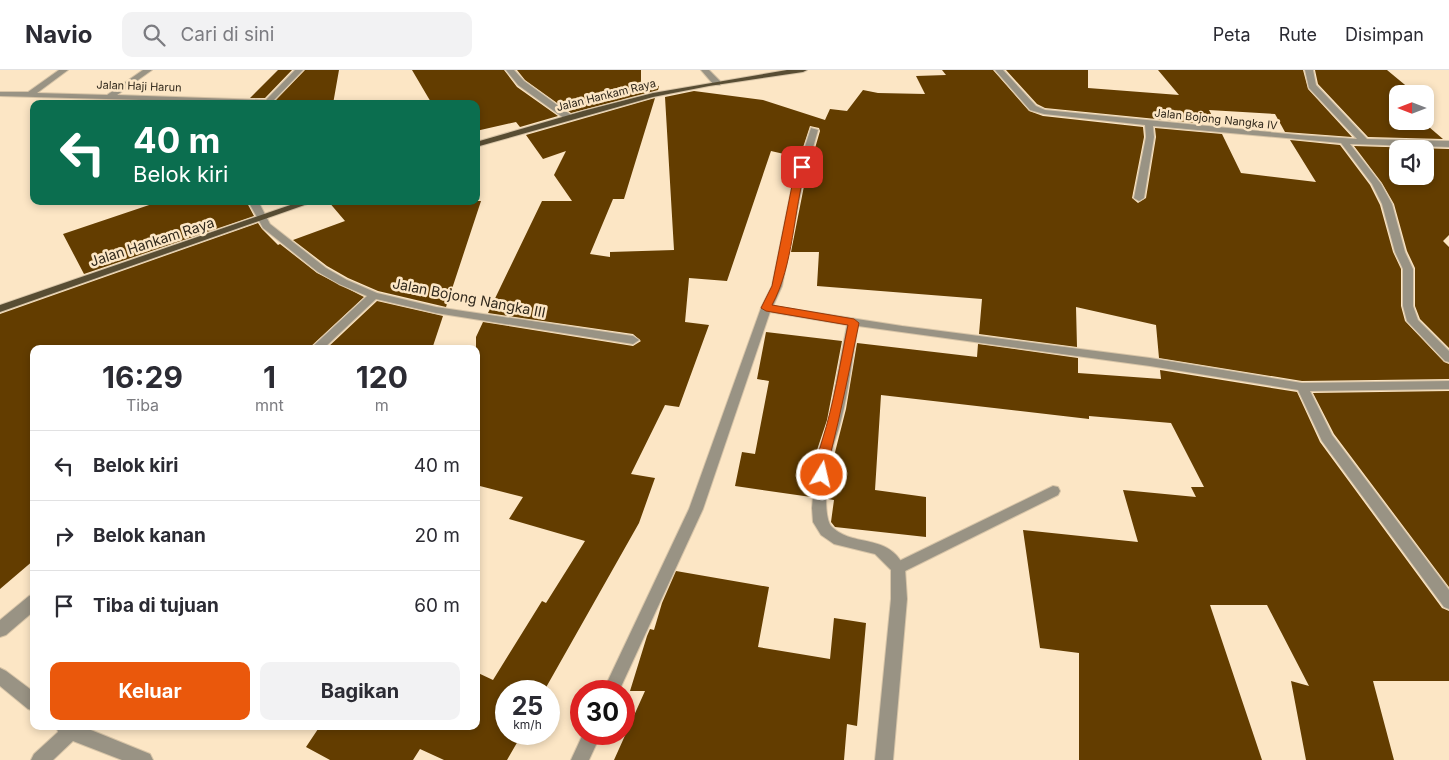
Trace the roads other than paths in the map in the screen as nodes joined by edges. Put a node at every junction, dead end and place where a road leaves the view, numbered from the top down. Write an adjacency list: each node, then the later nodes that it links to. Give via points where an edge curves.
1 (64, 70): 11 (street)
2 (148, 70): 12 (street)
3 (299, 70): 14 (street)
4 (510, 70): 15 (street, via 521,84)
5 (705, 70): 9 (street)
6 (803, 70): 9 (main road, Jalan Hankam Raya)
7 (999, 70): 16 (street, Jalan Bojong Nangka IV, via 1033,108 1044,112)
8 (1309, 70): 18 (street, via 1312,86)
9 (717, 83): 15 (main road, Jalan Hankam Raya, via 653,95)
10 (0, 94): 11 (street, Jalan Haji Harun)
11 (29, 95): 12 (street, Jalan Haji Harun)
12 (109, 97): 13 (street, Jalan Haji Harun)
13 (207, 100)
14 (275, 100)
15 (568, 117): 20 (main road, Jalan Hankam Raya)
16 (1149, 124): 19 (street, Jalan Bojong Nangka IV); 22 (street, via 1150,137)
17 (814, 130): 27 (street, via 796,186 777,286)
18 (1364, 141): 19 (street, Jalan Bojong Nangka IV); 21 (street, Jalan Bojong Nangka IV)
19 (1344, 142): 32 (street, via 1387,204 1408,269 1408,306 1413,321)
20 (480, 144)
21 (1449, 144)
22 (1139, 198)
23 (255, 205): 25 (street)
24 (301, 205): 25 (main road, Jalan Hankam Raya)
25 (262, 220): 26 (street, Jalan Bojong Nangka III, via 322,270); 28 (main road, Jalan Hankam Raya)
26 (374, 295): 30 (street, Jalan Bojong Nangka III, via 436,310); 31 (street)
27 (766, 308): 29 (street); 41 (street, via 696,509)
28 (0, 309)
29 (854, 323): 34 (street, via 1150,362); 36 (street, via 823,459 820,522 839,540 879,549)
30 (633, 340)
31 (320, 345)
32 (1449, 358)
33 (1449, 385): 34 (street)
34 (1302, 387): 37 (street, via 1327,438)
35 (1053, 491): 36 (street)
36 (898, 568): 49 (street, via 899,599)
37 (1449, 602)
38 (30, 604): 39 (street)
39 (0, 630)
40 (0, 676): 42 (street)
41 (617, 680)
42 (30, 700)
43 (66, 730): 46 (street)
44 (69, 730): 47 (street)
45 (587, 745): 48 (street)
46 (40, 760)
47 (144, 760)
48 (580, 760)
49 (884, 760)

